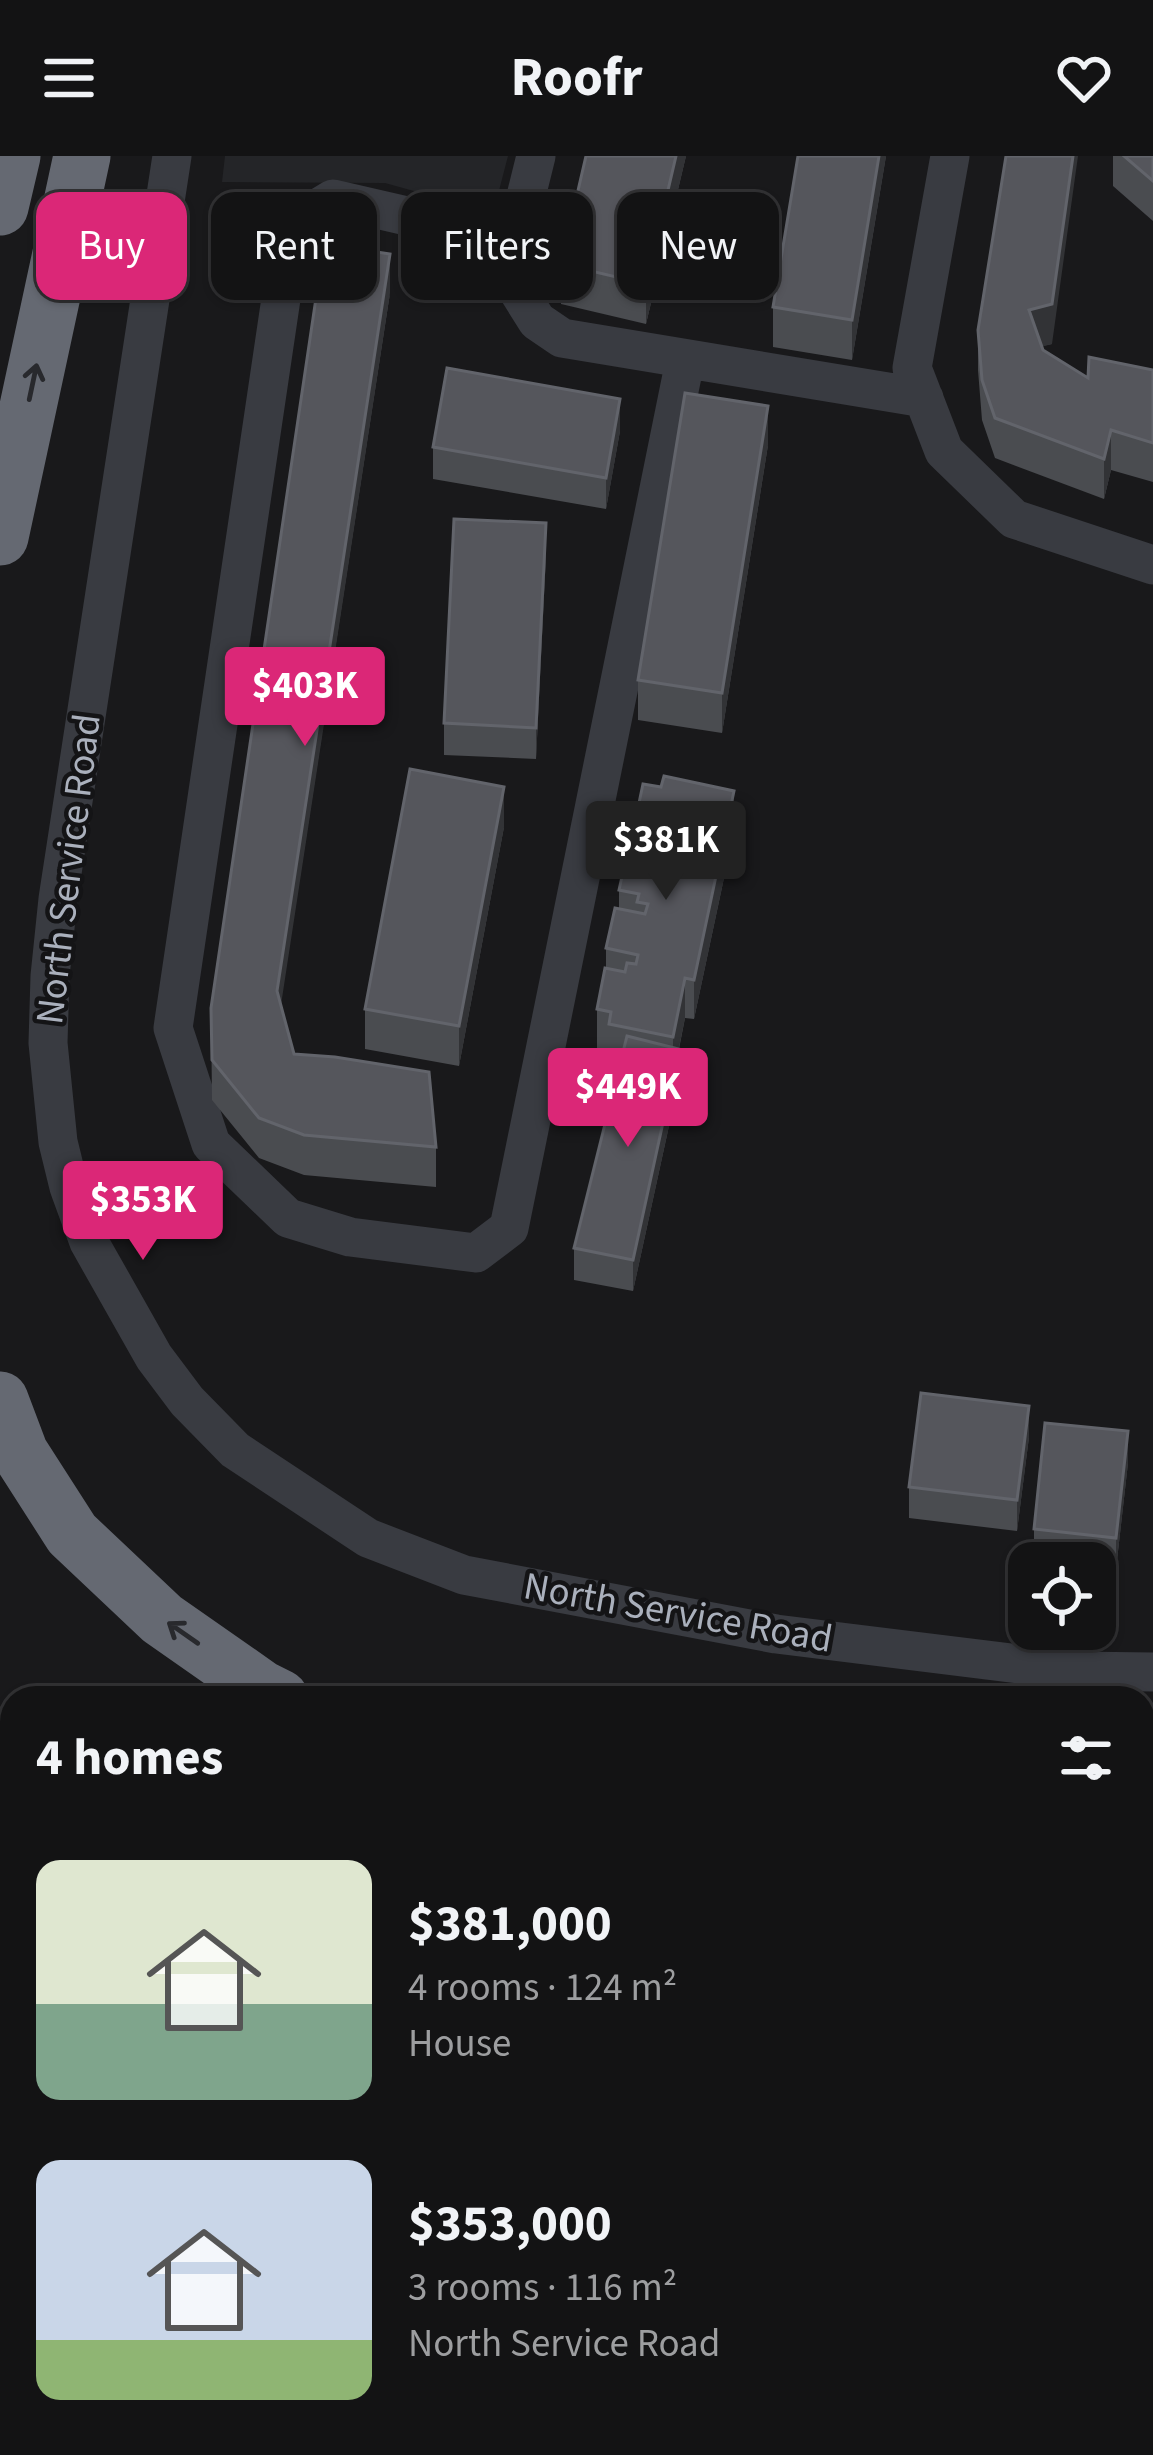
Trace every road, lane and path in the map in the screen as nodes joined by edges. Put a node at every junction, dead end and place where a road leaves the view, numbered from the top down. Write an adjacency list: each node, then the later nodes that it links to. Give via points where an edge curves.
1 (12, 156): 7 (highway)
2 (82, 156): 12 (highway, one-way to 2)
3 (172, 156): 16 (street, North Service Road, via 58,899 48,1042 69,1187 89,1242 154,1357 236,1450 368,1538 464,1575 776,1634)
4 (536, 156): 6 (street)
5 (950, 156): 11 (street, via 913,368)
6 (527, 192)
7 (0, 207)
8 (401, 215): 10 (street, via 333,199 291,231 172,1028 211,1144 288,1218 350,1237 476,1253 509,1228)
9 (524, 300): 10 (street, via 537,322 562,338)
10 (686, 361): 11 (street)
11 (924, 398): 13 (street, via 944,451 1014,519)
12 (3, 521): 14 (highway)
13 (1153, 565)
14 (0, 580)
15 (0, 1400): 17 (highway, one-way to 15, via 162,1619 72,1534 20,1454)
16 (1149, 1678)
17 (258, 1686)

